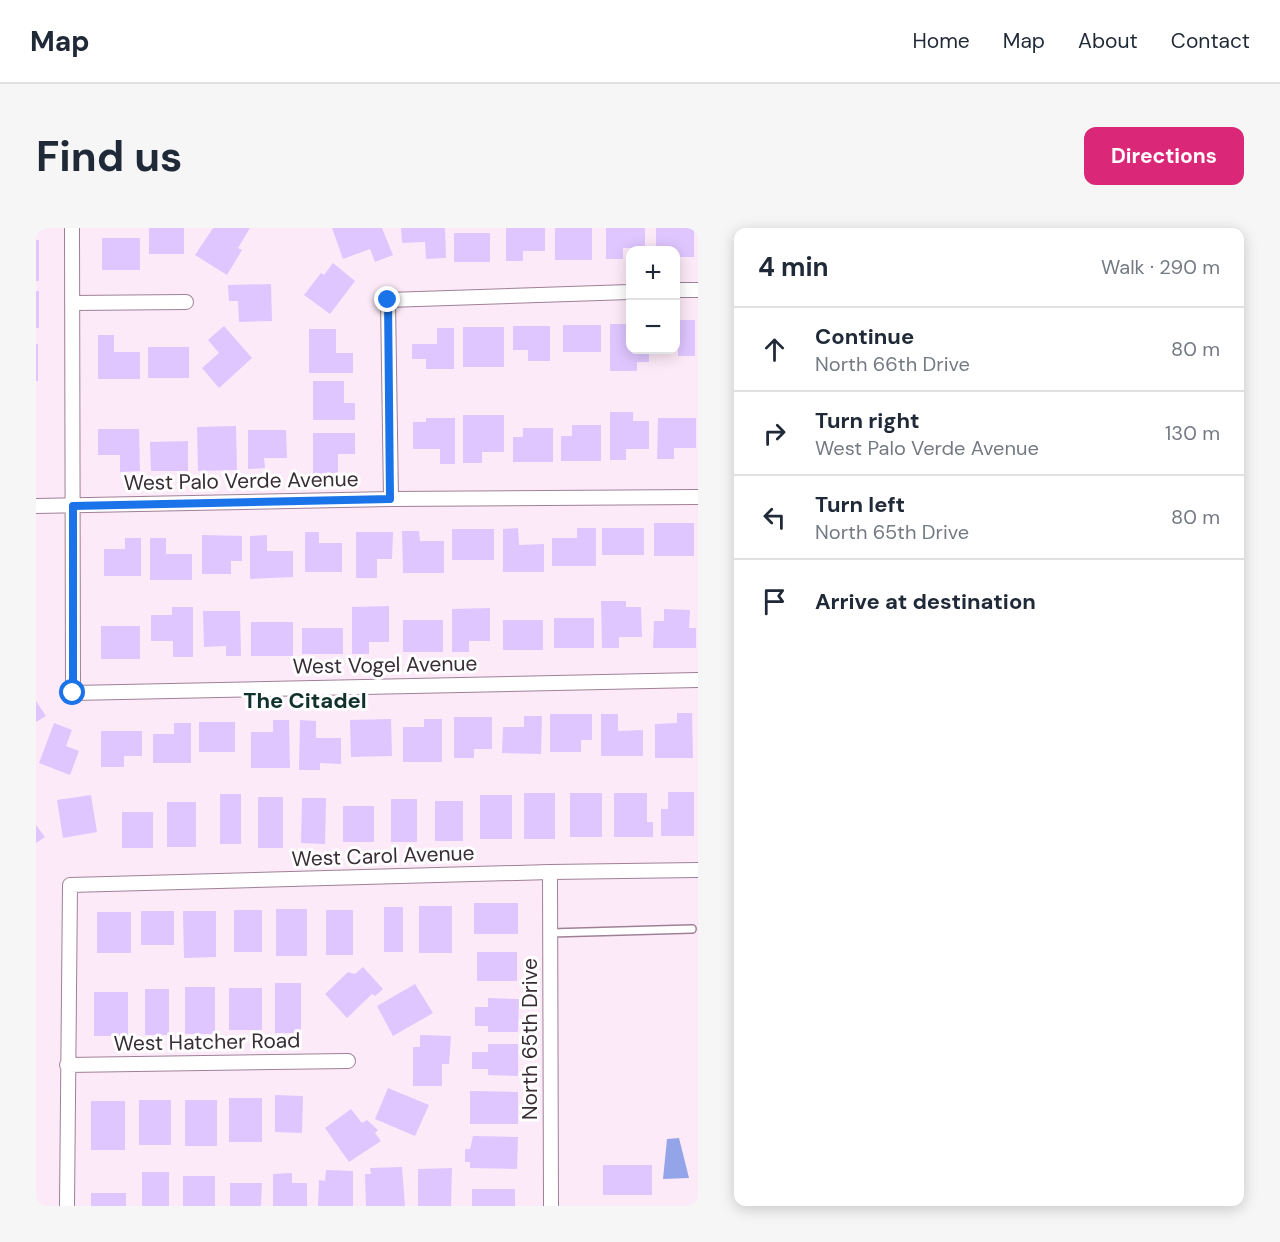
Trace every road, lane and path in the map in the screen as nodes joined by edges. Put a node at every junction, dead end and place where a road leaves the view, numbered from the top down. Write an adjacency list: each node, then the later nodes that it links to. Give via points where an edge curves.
1 (72, 228): 6 (street)
2 (680, 290): 3 (street)
3 (698, 290)
4 (626, 292): 8 (street, via 388,300)
5 (186, 302): 6 (street)
6 (72, 303): 10 (street)
7 (698, 497): 8 (street, West Palo Verde Avenue)
8 (390, 499): 10 (street, West Palo Verde Avenue)
9 (36, 506): 10 (street, West Palo Verde Avenue)
10 (73, 506): 11 (street, West Vogel Avenue, via 73,693)
11 (698, 680)
12 (698, 870): 13 (street, West Carol Avenue)
13 (550, 872): 15 (street, North 65th Drive); 17 (street, West Carol Avenue, via 70,885)
14 (692, 929): 15 (lane)
15 (550, 933): 19 (street, North 65th Drive)
16 (348, 1061): 17 (street, West Hatcher Road)
17 (67, 1065): 18 (street)
18 (67, 1206)
19 (551, 1206)

